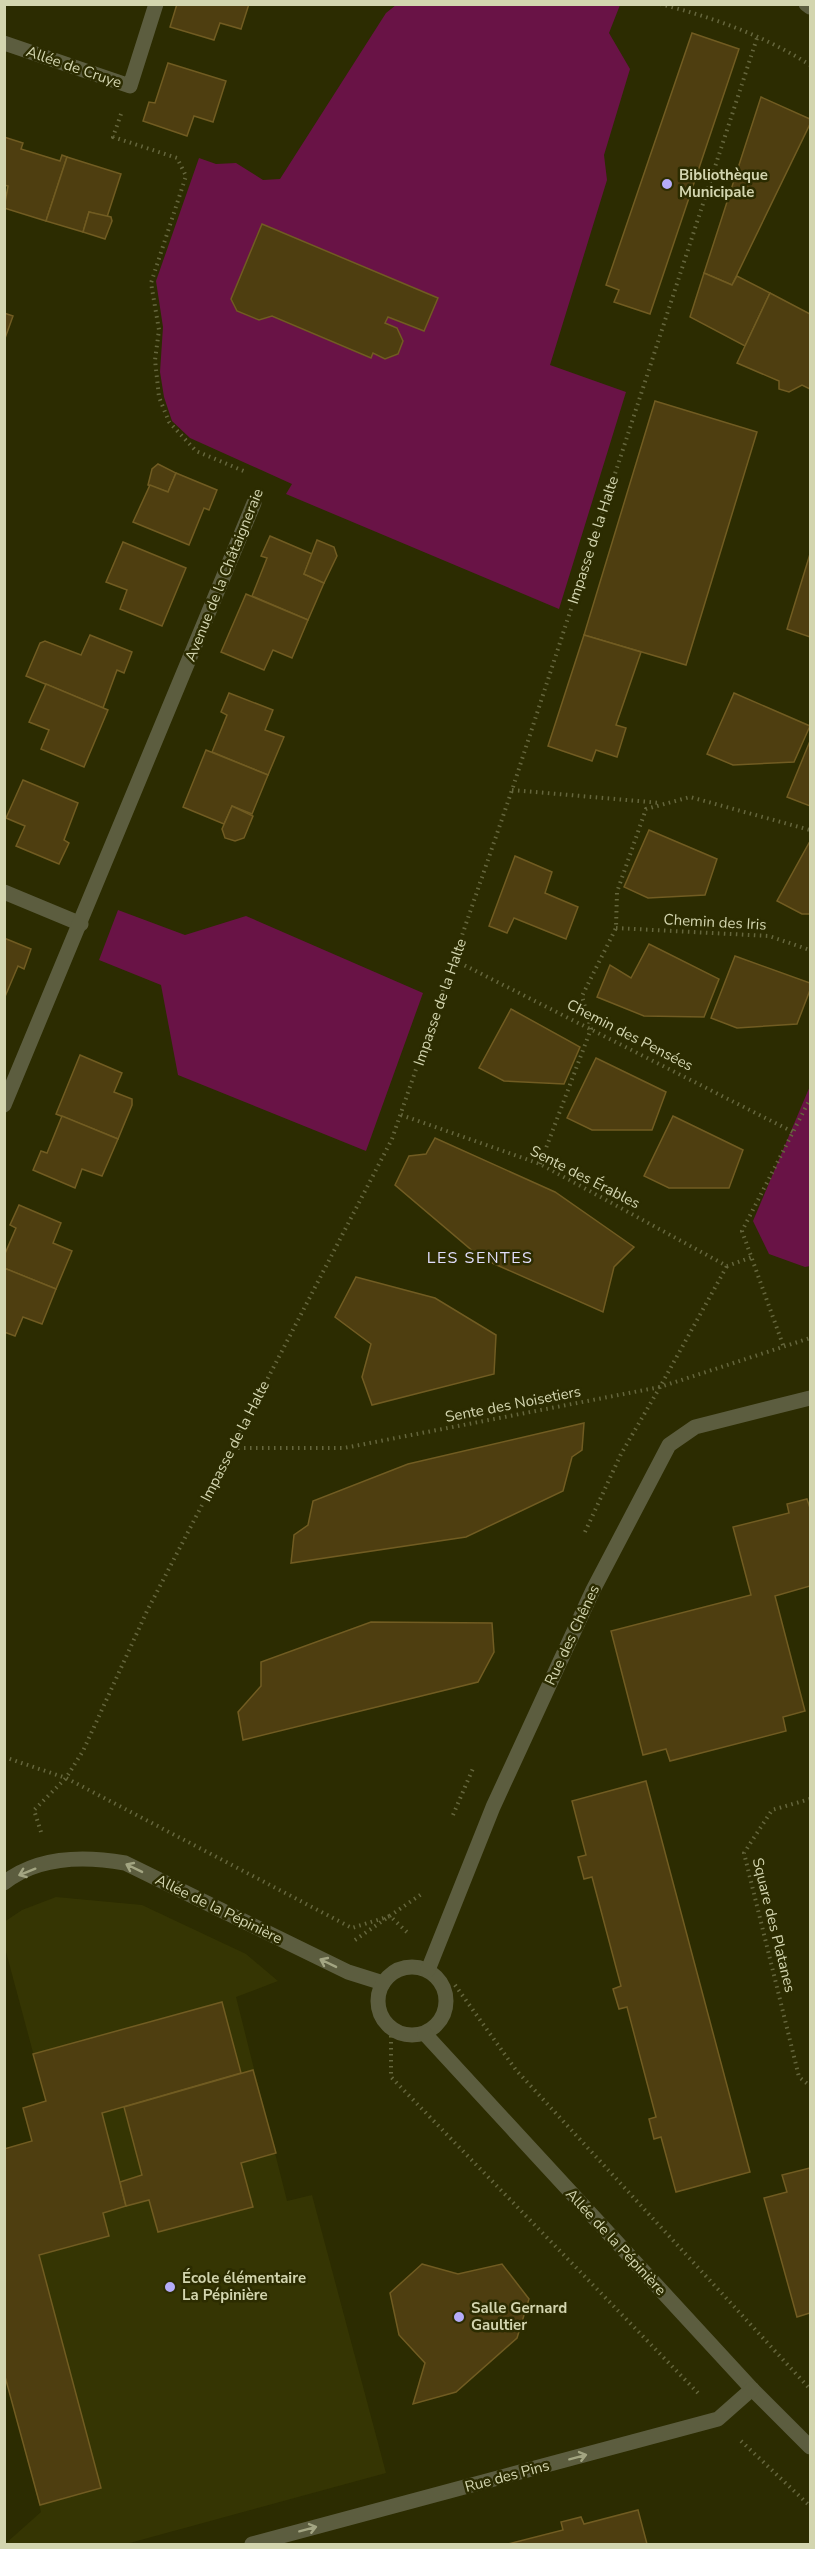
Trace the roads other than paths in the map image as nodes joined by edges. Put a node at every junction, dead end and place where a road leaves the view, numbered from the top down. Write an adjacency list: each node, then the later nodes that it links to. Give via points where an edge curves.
1 (156, 4): 4 (street, Allée de Cruye, via 130,86)
2 (806, 4): 3 (street)
3 (810, 7)
4 (4, 43)
5 (254, 503): 7 (street, Avenue de la Châtaigneraie)
6 (4, 892): 7 (street)
7 (81, 924): 8 (street, Avenue de la Châtaigneraie)
8 (4, 1106)
9 (810, 1398): 11 (street, Rue des Chênes, via 695,1427 669,1445 593,1590 503,1785)
10 (4, 1883): 12 (street, Allée de la Pépinière, one-way to 10, via 348,1972 125,1863 92,1857 51,1862)
11 (428, 1970): 12 (street, via 403,1968); 13 (street, via 440,1980 446,2010 439,2024)
12 (383, 1983): 13 (street, via 377,1999 381,2016 392,2030 408,2036)
13 (425, 2034): 14 (street, Allée de la Pépinière)
14 (752, 2389): 15 (street, Allée de la Pépinière); 16 (street, Rue des Pins, one-way to 14, via 718,2419)
15 (810, 2447)
16 (252, 2544)

